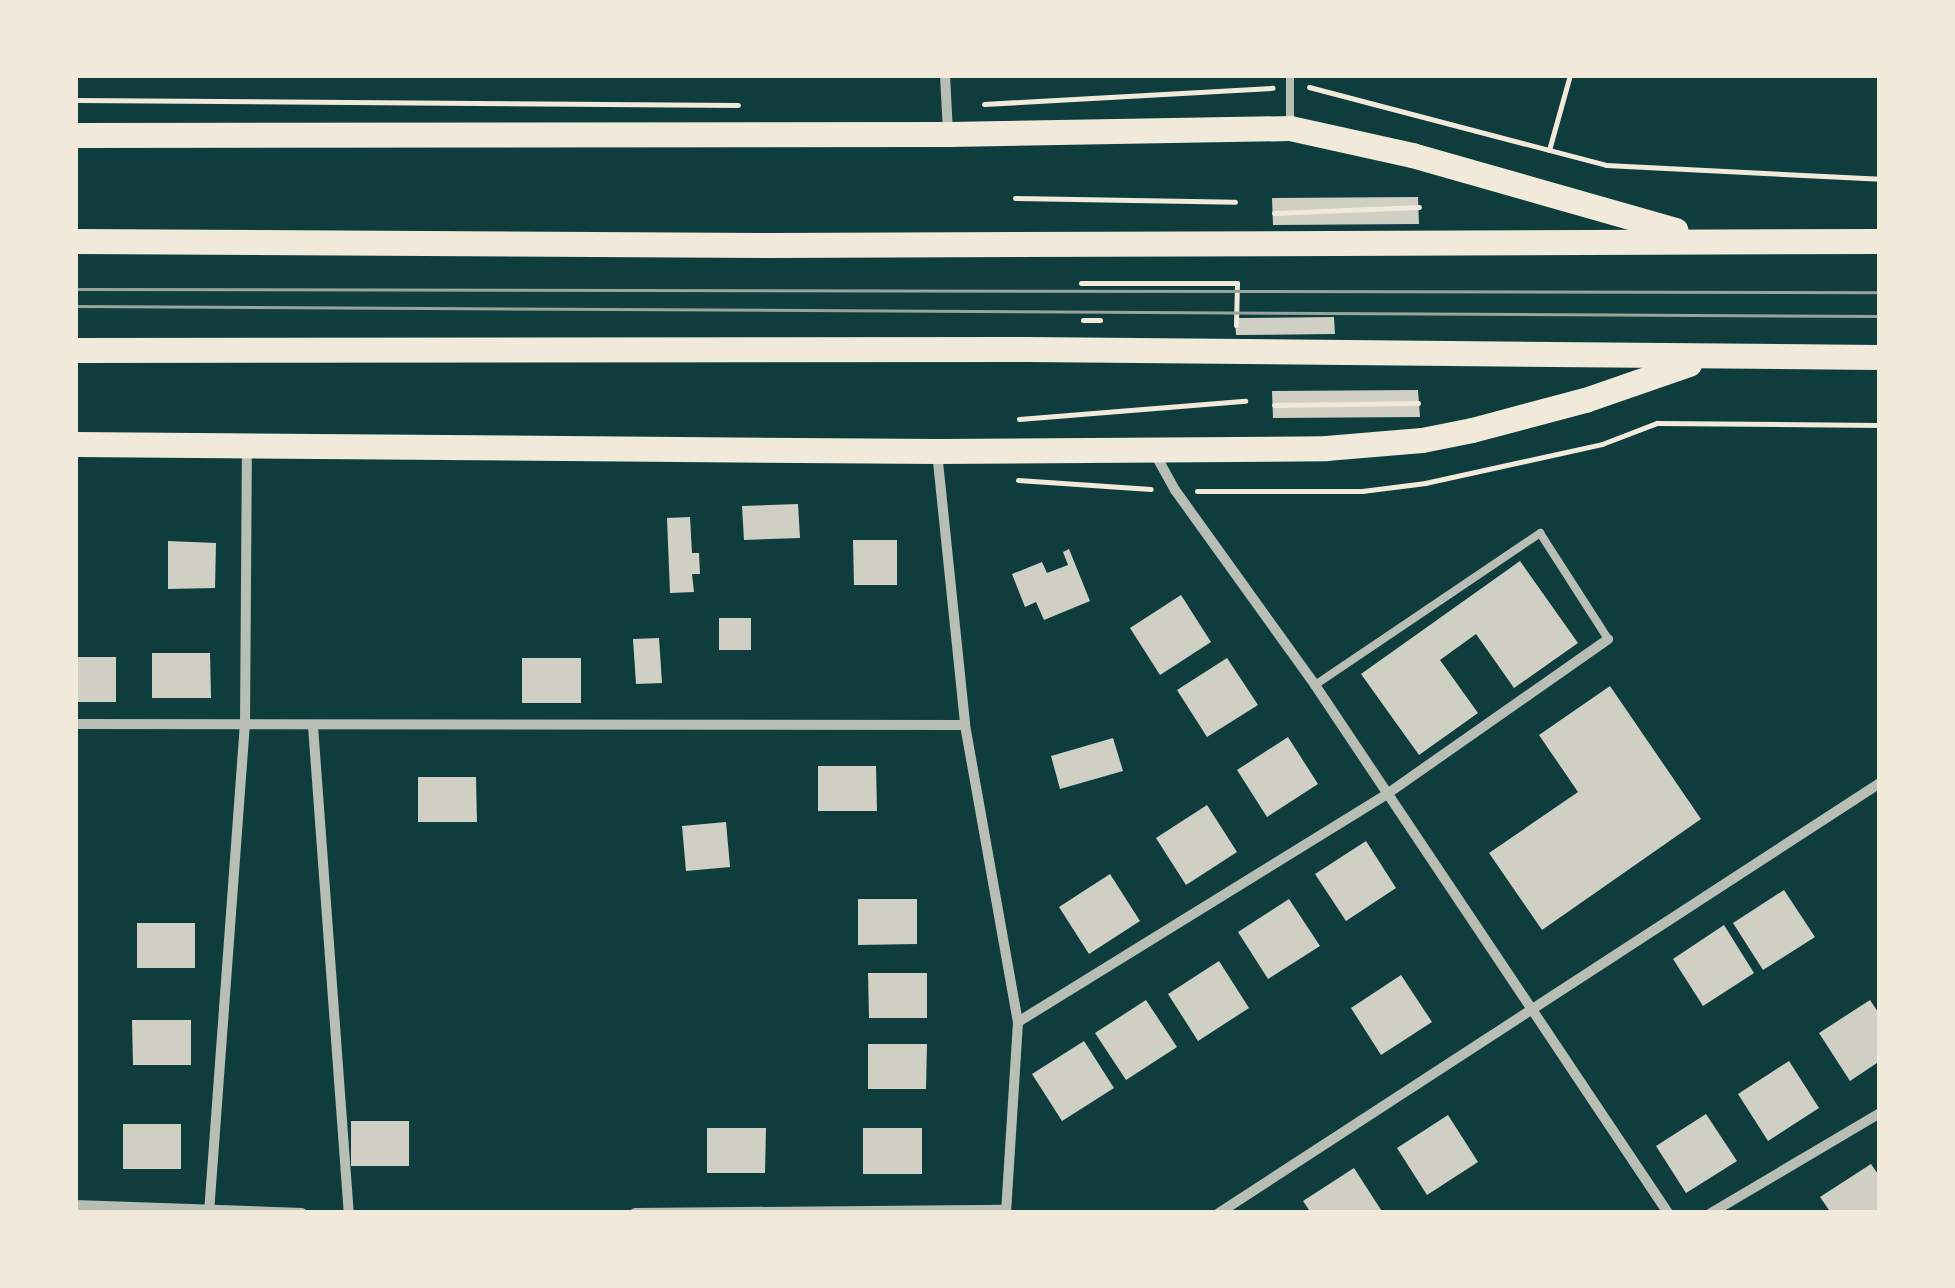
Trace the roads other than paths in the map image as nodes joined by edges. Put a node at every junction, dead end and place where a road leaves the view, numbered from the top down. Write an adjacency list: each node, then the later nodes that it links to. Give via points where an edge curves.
1 (945, 75): 5 (street)
2 (1290, 75): 3 (lane)
3 (1290, 128): 5 (main road); 6 (main road, via 1412,154)
4 (75, 134): 5 (main road)
5 (948, 134)
6 (1705, 238): 7 (main road, via 768,245); 8 (main road)
7 (75, 241)
8 (1880, 241)
9 (75, 350): 11 (main road, via 1027,349)
10 (1880, 357): 11 (main road)
11 (1706, 358): 15 (main road, via 1585,400 1422,440)
12 (75, 444): 13 (main road)
13 (247, 446): 14 (main road); 19 (street)
14 (937, 450): 15 (main road); 21 (street)
15 (1153, 450): 17 (street)
16 (1608, 639): 17 (lane, via 1540,533); 23 (street)
17 (1315, 686): 23 (street)
18 (75, 724): 19 (street)
19 (245, 724): 20 (street); 28 (street)
20 (313, 726): 21 (street); 31 (street)
21 (965, 726): 25 (street)
22 (1880, 782): 24 (street)
23 (1387, 794): 24 (street); 25 (street)
24 (1532, 1010): 33 (street); 34 (street)
25 (1018, 1022): 29 (street)
26 (1880, 1113): 35 (street)
27 (75, 1205): 28 (street)
28 (209, 1211): 30 (street)
29 (1006, 1212): 32 (street)
30 (302, 1213)
31 (349, 1213)
32 (636, 1213)
33 (1219, 1213)
34 (1668, 1213)
35 (1710, 1213)

